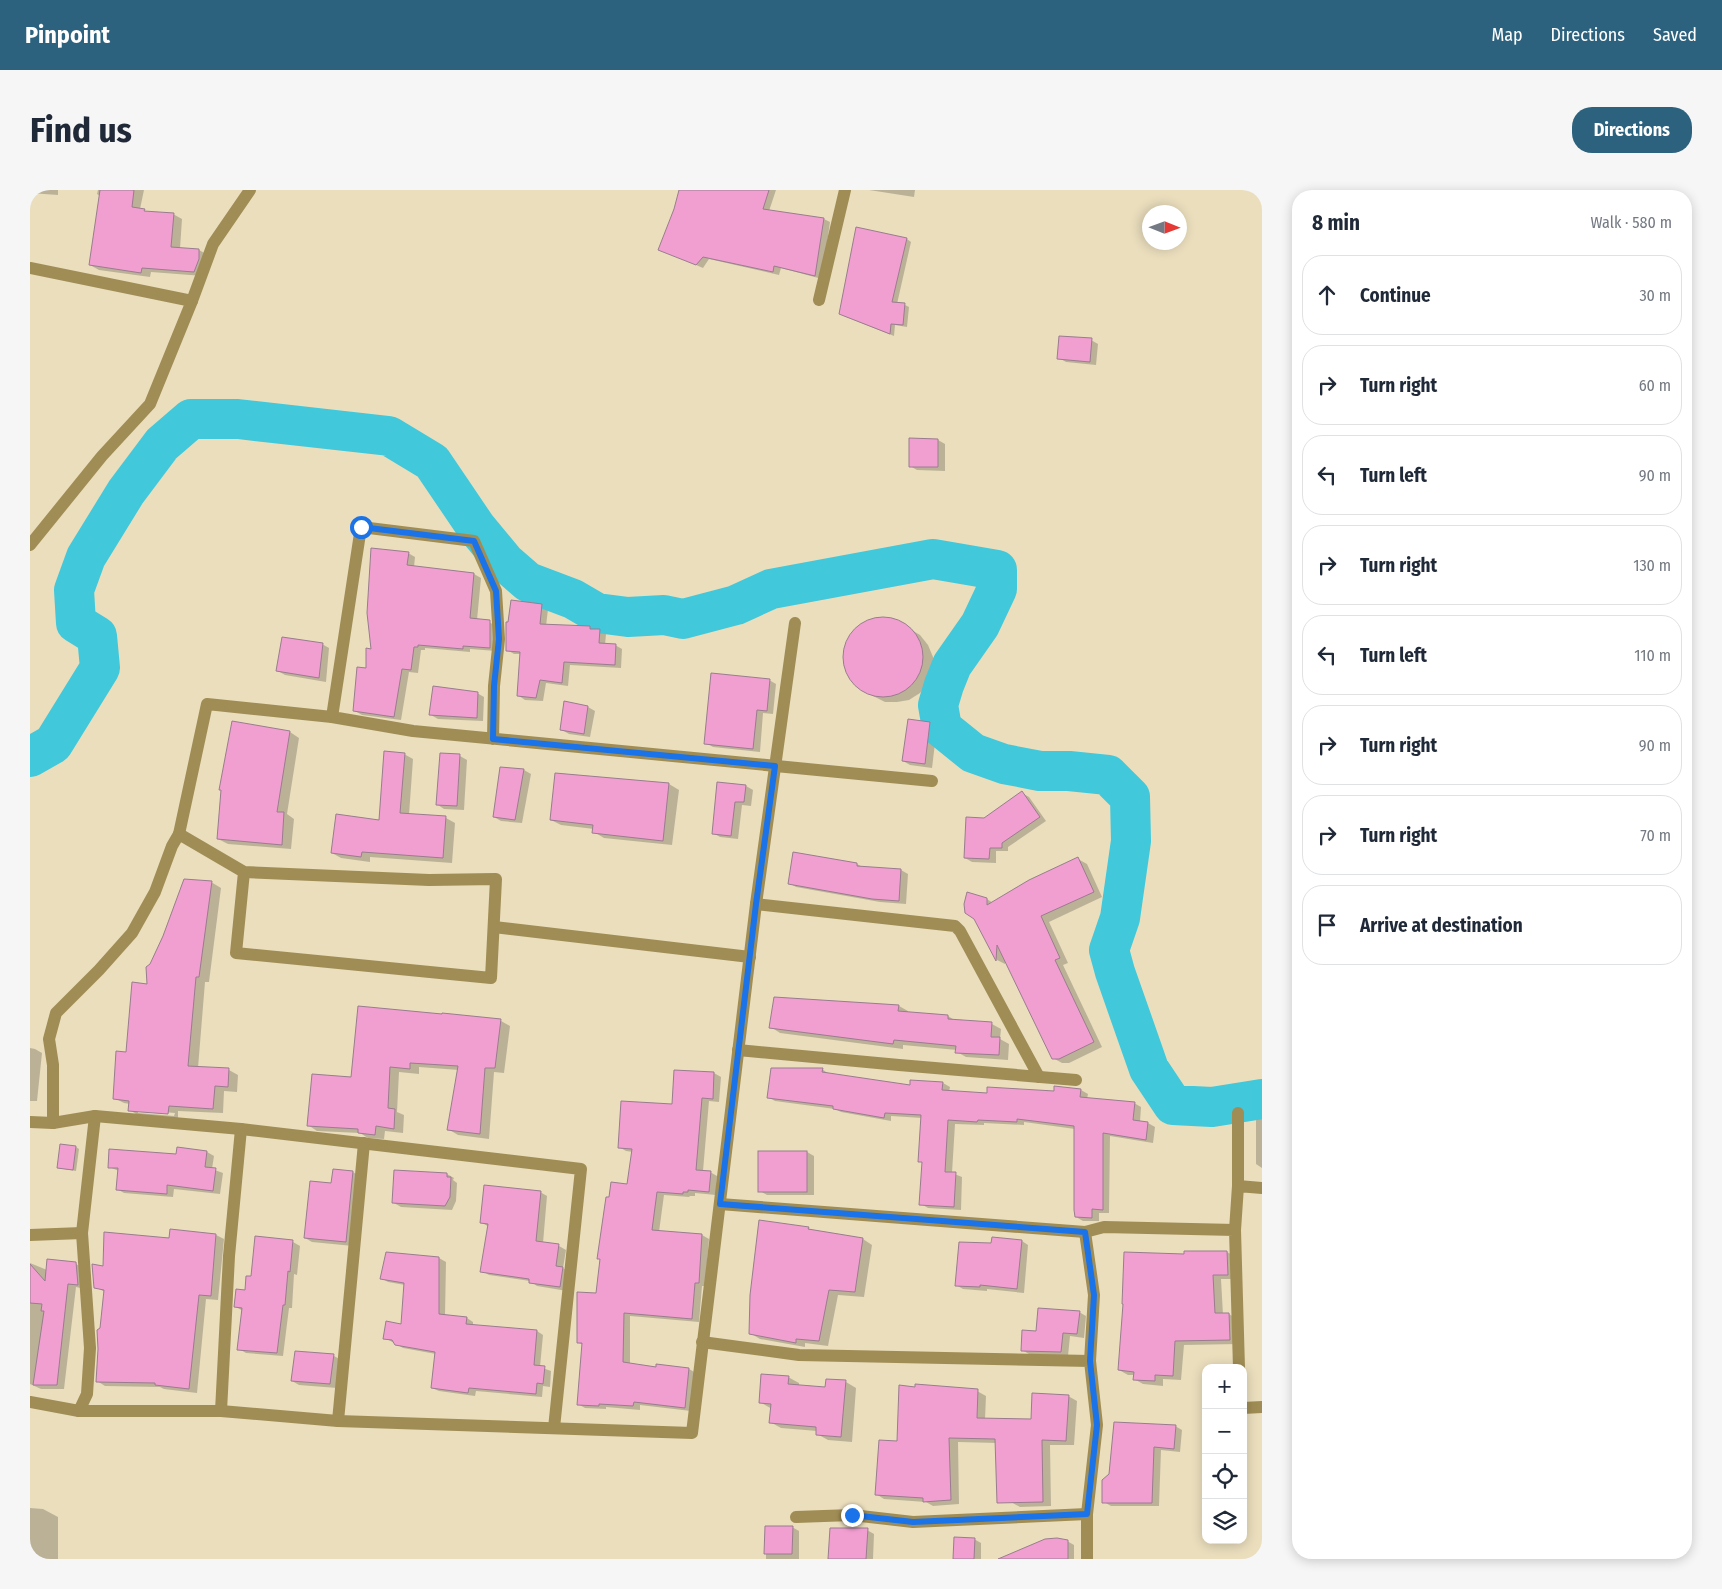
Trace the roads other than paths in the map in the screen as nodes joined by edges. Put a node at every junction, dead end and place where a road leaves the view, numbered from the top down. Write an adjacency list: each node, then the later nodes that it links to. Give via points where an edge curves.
1 (250, 190): 5 (street, via 213,244)
2 (845, 190): 4 (street)
3 (30, 268): 5 (street)
4 (819, 300)
5 (192, 301): 6 (street, via 150,404 102,456)
6 (30, 545)
7 (795, 623): 10 (street)
8 (332, 717): 9 (street, via 413,731); 9 (street, via 361,527 474,541 496,591 499,639); 12 (street, via 207,704)
9 (493, 739): 10 (street)
10 (775, 766): 11 (street); 14 (street)
11 (932, 781)
12 (179, 834): 13 (street); 23 (street, via 155,892 132,933 56,1013 49,1039 53,1065)
13 (244, 872): 15 (street, via 429,880 496,879); 15 (street, via 236,953 491,978)
14 (756, 904): 16 (street); 18 (street, via 954,926 960,931)
15 (494, 927): 16 (street)
16 (750, 957): 17 (street)
17 (738, 1050): 18 (street); 28 (street)
18 (1039, 1077): 19 (street)
19 (1076, 1080)
20 (1238, 1113): 26 (street)
21 (95, 1116): 23 (street); 24 (street); 31 (street)
22 (30, 1122): 23 (street)
23 (53, 1123)
24 (241, 1129): 25 (street); 39 (street, via 229,1256)
25 (364, 1143): 41 (street); 42 (street, via 581,1169)
26 (1238, 1186): 27 (street); 29 (street)
27 (1262, 1188)
28 (720, 1204): 30 (street); 33 (street)
29 (1235, 1230): 30 (street, via 1104,1227); 35 (street)
30 (1085, 1232): 34 (street, via 1094,1295)
31 (82, 1233): 32 (street); 40 (street, via 90,1348 87,1394)
32 (30, 1235)
33 (702, 1342): 34 (street, via 799,1355); 42 (street, via 692,1433)
34 (1090, 1361): 43 (street, via 1097,1425)
35 (1239, 1364)
36 (30, 1402): 40 (street)
37 (1247, 1408): 38 (street)
38 (1262, 1408)
39 (221, 1410): 40 (street); 41 (street)
40 (79, 1411)
41 (338, 1421): 42 (street)
42 (554, 1428)
43 (1087, 1514): 44 (street, via 913,1522 852,1515); 45 (street)
44 (796, 1517)
45 (1087, 1559)

